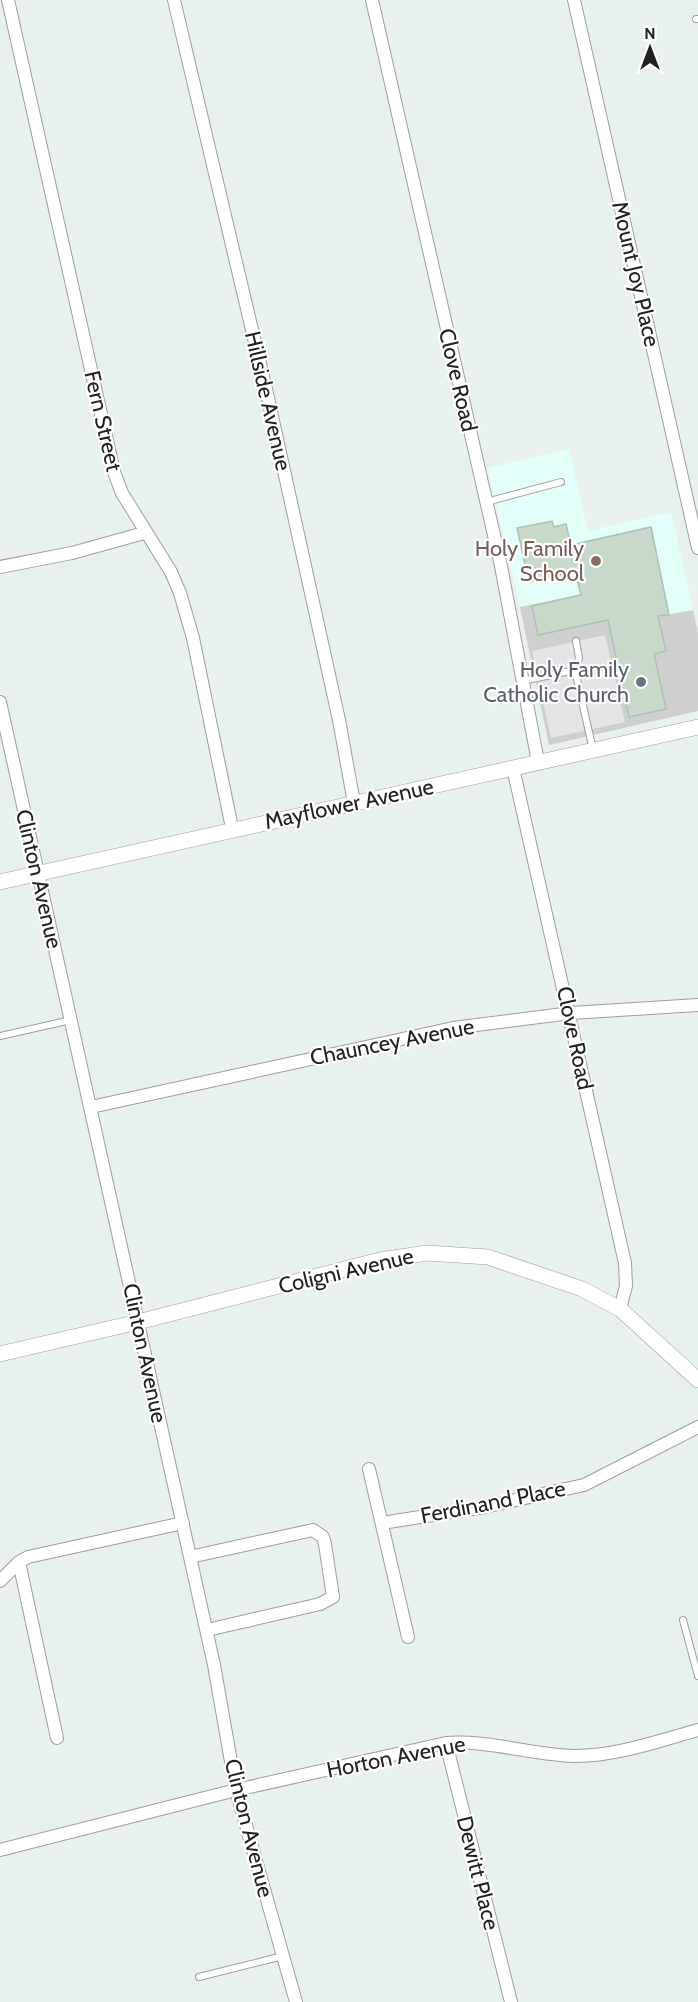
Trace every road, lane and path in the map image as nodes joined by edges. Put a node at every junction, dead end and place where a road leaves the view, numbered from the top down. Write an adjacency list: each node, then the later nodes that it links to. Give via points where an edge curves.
1 (8, 0): 7 (street, Fern Street, via 114,472)
2 (174, 0): 18 (street, Hillside Avenue, via 327,663)
3 (372, 0): 6 (street, Clove Road)
4 (574, 0): 8 (street, Mount Joy Place)
5 (561, 482): 6 (lane)
6 (486, 502): 12 (street, Clove Road)
7 (144, 533): 9 (street); 19 (street, Fern Street, via 171,572 180,593)
8 (698, 548)
9 (0, 567)
10 (576, 641): 11 (lane, via 579,658)
11 (575, 670): 12 (lane); 15 (lane)
12 (522, 681): 16 (street, Clove Road)
13 (0, 702): 20 (street, Clinton Avenue)
14 (698, 727): 15 (street, Mayflower Avenue)
15 (593, 750): 16 (street, Mayflower Avenue)
16 (538, 762): 17 (street, Mayflower Avenue)
17 (513, 768): 18 (street, Mayflower Avenue); 23 (street, Clove Road)
18 (354, 803): 19 (street, Mayflower Avenue)
19 (232, 828): 20 (street, Mayflower Avenue)
20 (37, 874): 21 (street, Mayflower Avenue); 24 (street, Clinton Avenue)
21 (0, 882)
22 (698, 1005): 23 (street, Chauncey Avenue)
23 (571, 1013): 26 (street, Chauncey Avenue, via 390,1040); 27 (street, Clove Road, via 625,1263 626,1286)
24 (72, 1020): 25 (lane); 26 (street, Clinton Avenue)
25 (0, 1036)
26 (91, 1107): 28 (street, Clinton Avenue)
27 (620, 1309): 28 (street, Coligni Avenue, via 582,1289 488,1257 427,1253 380,1260); 30 (street, Coligni Avenue)
28 (138, 1322): 29 (street, Coligni Avenue); 33 (street, Clinton Avenue)
29 (0, 1354)
30 (698, 1380)
31 (698, 1427): 34 (street, Ferdinand Place, via 584,1485 494,1505)
32 (369, 1469): 34 (street)
33 (183, 1523): 35 (street, Clinton Avenue); 36 (street, via 48,1551)
34 (382, 1523): 40 (street)
35 (190, 1557): 39 (street, Clinton Avenue); 39 (street, via 313,1530 323,1537 325,1544 333,1597 320,1604)
36 (19, 1562): 37 (street); 43 (street)
37 (0, 1581)
38 (682, 1620): 41 (lane)
39 (207, 1630): 45 (street, Clinton Avenue)
40 (408, 1637)
41 (698, 1676)
42 (698, 1730): 44 (street, Horton Avenue, via 597,1755 516,1750 473,1741)
43 (57, 1738)
44 (446, 1743): 45 (street, Horton Avenue); 50 (street, Dewitt Place)
45 (236, 1790): 46 (street, Horton Avenue); 47 (street, Clinton Avenue)
46 (0, 1850)
47 (282, 1956): 48 (lane); 49 (street, Clinton Avenue)
48 (199, 1977)
49 (296, 2002)
50 (511, 2002)

